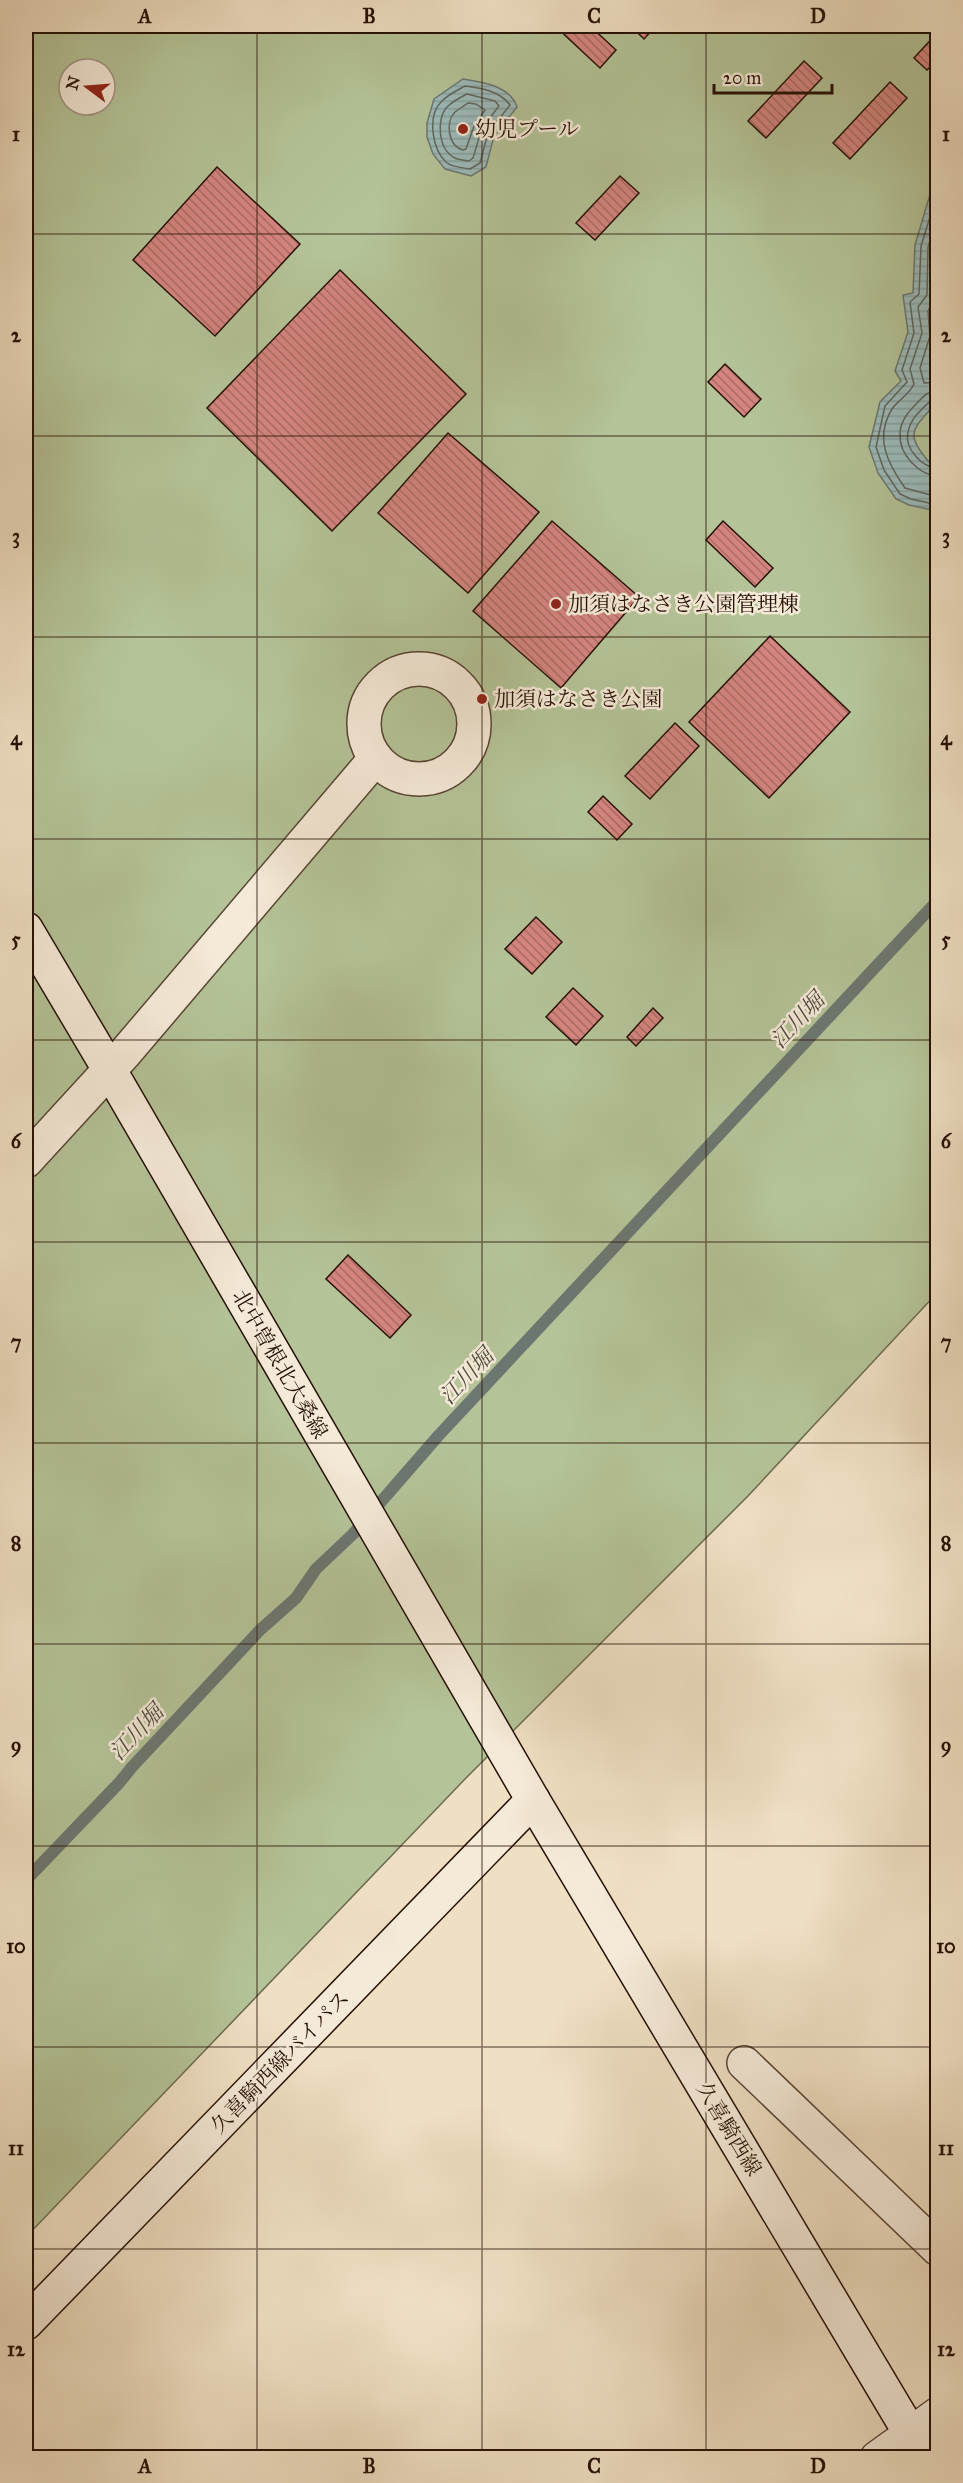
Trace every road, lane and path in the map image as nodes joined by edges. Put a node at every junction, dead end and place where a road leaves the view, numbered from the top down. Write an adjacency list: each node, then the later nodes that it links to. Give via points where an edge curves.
1 (375, 759): 3 (main road)
2 (26, 930): 3 (main road, 北中曽根北大桑線)
3 (109, 1069): 4 (main road); 5 (main road, 北中曽根北大桑線)
4 (26, 1161)
5 (533, 1800): 8 (main road, 久喜騎西線バイパス); 10 (main road, 久喜騎西線)
6 (744, 2064): 7 (main road)
7 (938, 2249)
8 (26, 2323)
9 (938, 2414): 10 (main road)
10 (919, 2446): 11 (main road)
11 (877, 2457)

